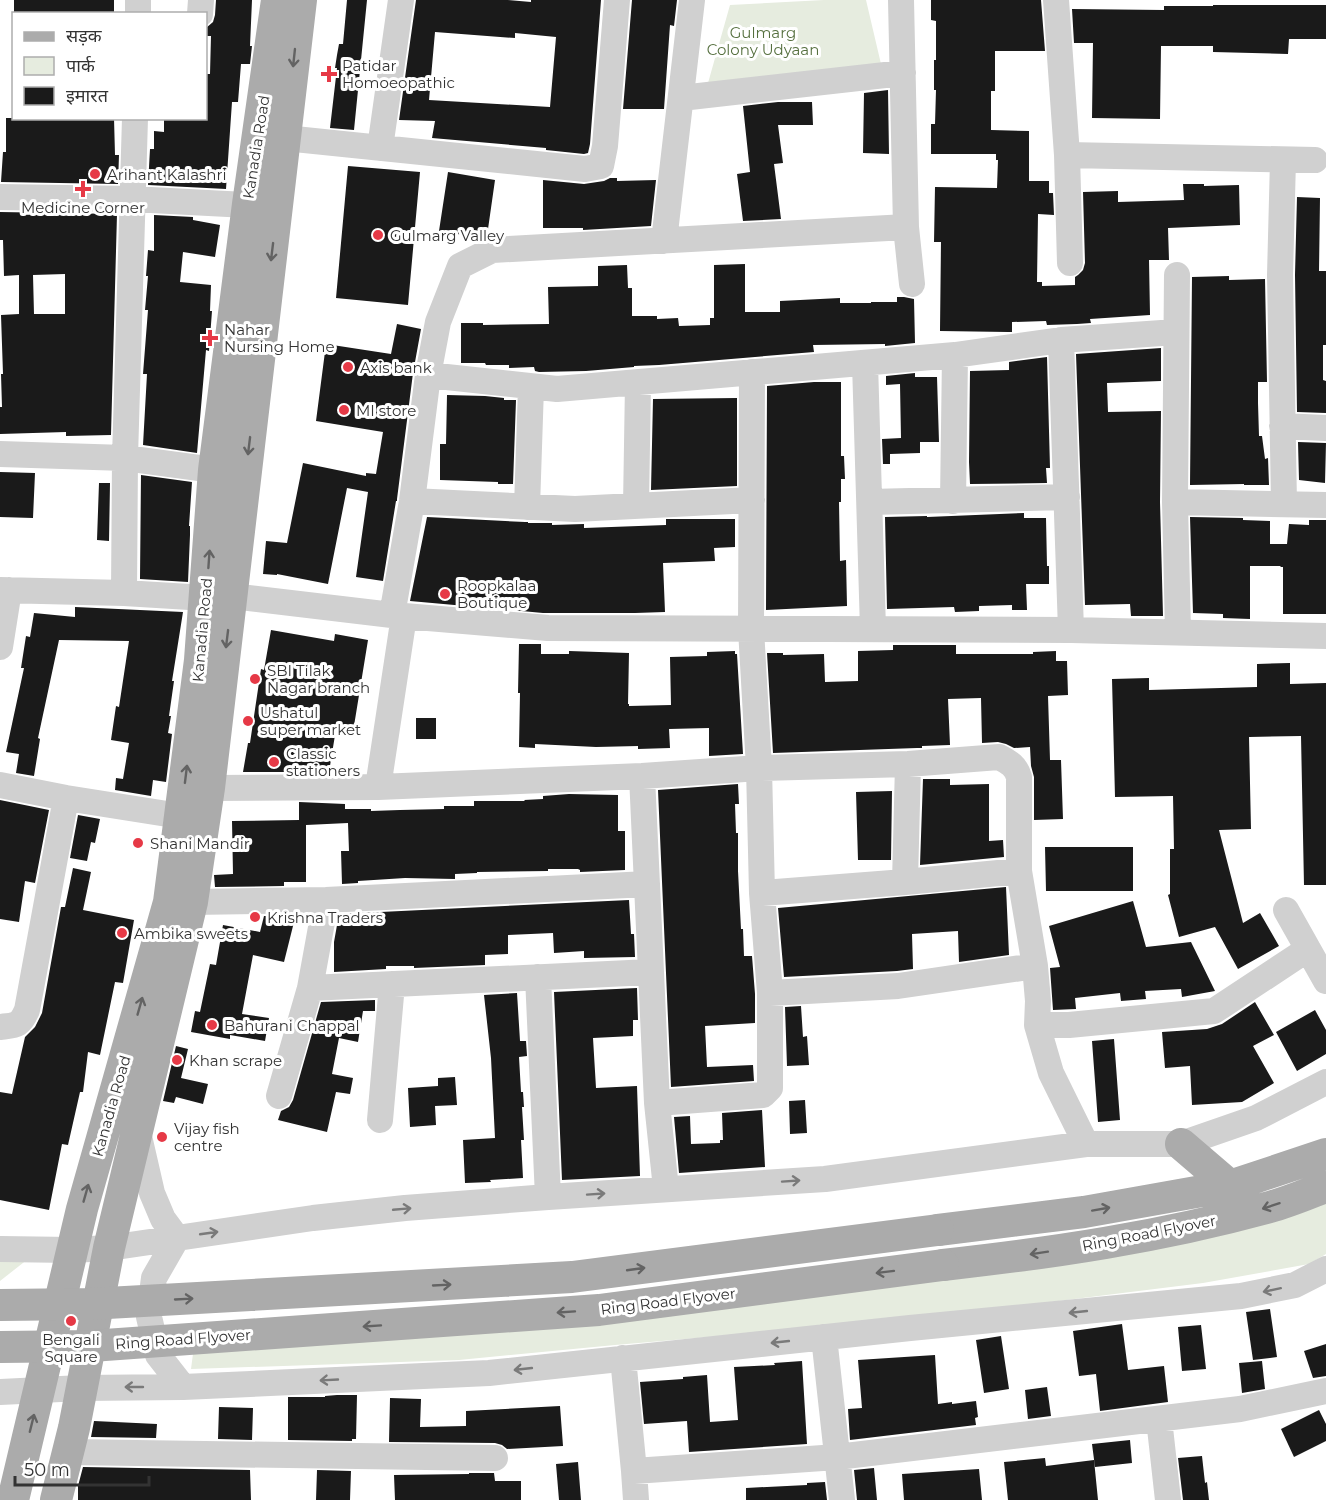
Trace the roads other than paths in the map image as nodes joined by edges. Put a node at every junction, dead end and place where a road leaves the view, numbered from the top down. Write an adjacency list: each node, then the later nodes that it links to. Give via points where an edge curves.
1 (277, 0): 18 (main road, Kanadia Road)
2 (301, 0): 11 (main road, one-way to 11)
3 (401, 0): 12 (street)
4 (617, 0): 12 (street, via 601,166 585,169)
5 (692, 0): 9 (street)
6 (901, 0): 8 (street)
7 (1056, 0): 13 (street)
8 (903, 73): 9 (street); 19 (street)
9 (681, 98): 20 (street)
10 (135, 120): 17 (street)
11 (285, 138): 12 (street); 18 (main road)
12 (380, 148)
13 (1066, 155): 14 (street); 21 (street)
14 (1283, 160): 15 (street); 32 (street)
15 (1315, 160)
16 (0, 197): 17 (street)
17 (132, 199): 18 (street); 35 (street)
18 (263, 205): 36 (main road, Kanadia Road); 49 (main road, one-way to 49)
19 (906, 227): 20 (street); 23 (street)
20 (664, 241): 29 (street, via 492,250 460,266 438,322)
21 (1070, 263)
22 (1177, 275): 24 (street)
23 (912, 284)
24 (1176, 332): 25 (street); 42 (street)
25 (1061, 340): 26 (street); 37 (street)
26 (955, 355): 27 (street); 40 (street)
27 (865, 363): 28 (street); 41 (street)
28 (752, 372): 30 (street); 38 (street)
29 (428, 375): 31 (street); 39 (street)
30 (638, 382): 31 (street, via 557,389); 45 (street)
31 (531, 387): 46 (street)
32 (1282, 426): 33 (street); 43 (street)
33 (1326, 428)
34 (0, 454): 35 (street)
35 (125, 458): 36 (street); 48 (street)
36 (214, 470): 49 (main road, Kanadia Road, one-way to 36)
37 (1067, 497): 40 (street); 53 (street)
38 (752, 500): 45 (street); 51 (street)
39 (412, 501): 46 (street); 50 (street)
40 (953, 501): 41 (street)
41 (870, 502): 52 (street)
42 (1175, 502): 43 (street); 54 (street)
43 (1284, 504): 44 (street)
44 (1326, 505)
45 (636, 506): 46 (street)
46 (527, 507)
47 (5, 590): 48 (street); 56 (street)
48 (124, 593): 49 (street)
49 (219, 597): 50 (street); 62 (main road, one-way to 62); 64 (main road, Kanadia Road, one-way to 49, via 201,660)
50 (398, 615): 51 (street, via 548,628); 61 (street)
51 (752, 629): 52 (street); 58 (street)
52 (873, 629): 53 (street)
53 (1071, 630): 54 (street)
54 (1178, 632): 55 (street)
55 (1326, 636)
56 (0, 647)
57 (908, 764): 58 (street); 65 (street, via 999,757 1012,764 1019,777); 66 (street)
58 (759, 768): 59 (street); 68 (street)
59 (642, 776): 61 (street); 67 (street)
60 (0, 785): 63 (street)
61 (378, 787): 62 (street)
62 (209, 788): 70 (main road)
63 (66, 798): 64 (street); 81 (street, via 27,1010 22,1022)
64 (180, 816): 97 (main road, Kanadia Road, one-way to 64, via 169,902)
65 (1019, 871): 66 (street); 73 (street)
66 (905, 882): 68 (street)
67 (647, 884): 69 (street); 74 (street)
68 (762, 893): 79 (street)
69 (326, 900): 70 (street); 78 (street)
70 (192, 902): 86 (main road)
71 (1286, 910): 72 (street)
72 (1308, 949): 76 (street); 80 (street, via 1214,1011)
73 (1035, 966): 79 (street, via 898,986); 80 (street)
74 (650, 972): 75 (street); 84 (street)
75 (538, 977): 77 (street); 93 (street)
76 (1326, 981)
77 (392, 984): 78 (street); 85 (street)
78 (310, 988): 83 (street)
79 (770, 993): 84 (street, via 770,1088 763,1095)
80 (1037, 1025): 87 (street, via 1051,1073)
81 (0, 1027)
82 (1326, 1082): 88 (street, via 1256,1118)
83 (279, 1096)
84 (657, 1103): 92 (street)
85 (380, 1120)
86 (137, 1129): 94 (street, via 152,1193 163,1219); 95 (main road)
87 (1086, 1144): 88 (street); 92 (street, one-way to 87, via 825,1179)
88 (1181, 1144): 90 (main road)
89 (1326, 1154): 90 (main road, Ring Road Flyover)
90 (1230, 1186): 99 (main road, Ring Road Flyover, one-way to 90, bridge, via 89,1304 572,1277 1084,1212)
91 (1326, 1187): 101 (main road, Ring Road Flyover, one-way to 101, bridge, via 1268,1208 1154,1234 1018,1256 599,1310 92,1346)
92 (666, 1189): 93 (street, one-way to 92)
93 (548, 1197): 94 (street, one-way to 93, via 313,1218)
94 (177, 1238): 95 (street); 103 (street, via 154,1278 149,1317 158,1355)
95 (109, 1248): 97 (street); 104 (main road)
96 (0, 1249): 97 (street)
97 (72, 1250): 105 (main road, Kanadia Road)
98 (1326, 1269): 100 (street, one-way to 100, via 1294,1285 1241,1296)
99 (0, 1305)
100 (824, 1337): 102 (street, one-way to 102); 110 (street)
101 (0, 1347)
102 (623, 1358): 103 (street, one-way to 103, via 489,1373); 112 (street)
103 (183, 1387): 104 (street, one-way to 104)
104 (81, 1388): 105 (street); 109 (main road)
105 (40, 1391): 107 (street); 113 (main road, Kanadia Road, one-way to 105)
106 (1326, 1391): 108 (street, via 1240,1409)
107 (0, 1392)
108 (1159, 1419): 110 (street); 117 (street)
109 (68, 1452): 111 (street); 114 (main road)
110 (837, 1457): 112 (street); 116 (street)
111 (495, 1458)
112 (634, 1472): 115 (street)
113 (13, 1500)
114 (56, 1500)
115 (636, 1500)
116 (842, 1500)
117 (1168, 1500)

